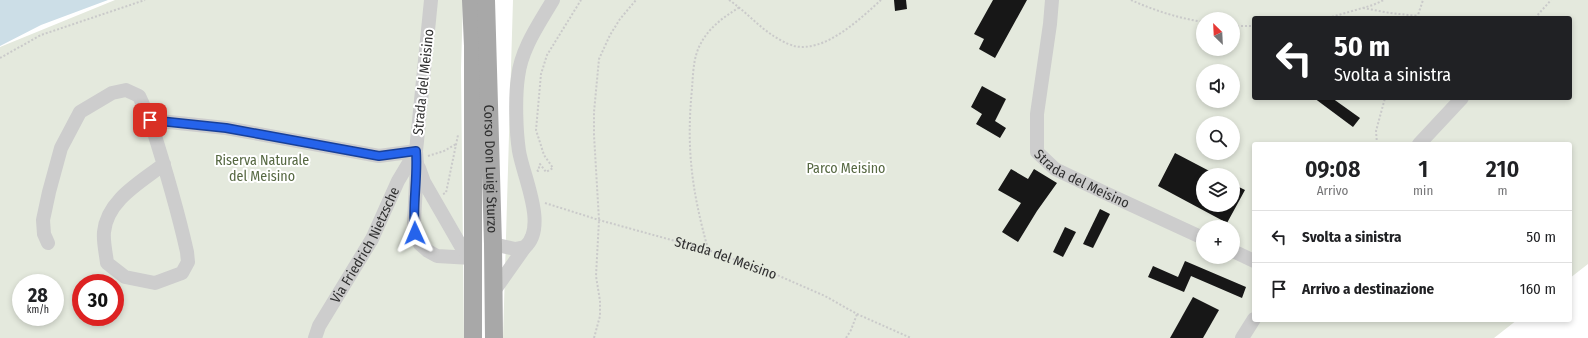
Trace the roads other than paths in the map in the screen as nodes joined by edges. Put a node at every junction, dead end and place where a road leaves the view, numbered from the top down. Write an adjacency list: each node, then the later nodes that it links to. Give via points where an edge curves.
1 (431, 0): 9 (street, Strada del Meisino)
2 (471, 0): 16 (main road, Corso Don Luigi Sturzo)
3 (486, 0): 13 (main road, Corso Don Luigi Sturzo)
4 (553, 0): 14 (street, via 524,51 518,73 519,151 535,218 532,237)
5 (1052, 0): 11 (street, Strada del Meisino, via 1037,114 1037,152 1055,169)
6 (1460, 100): 8 (street)
7 (150, 120): 9 (street, via 226,128 379,156); 10 (street); 12 (street, via 139,96 126,90 112,93 80,112 61,148 49,192 43,220)
8 (1421, 142)
9 (419, 157): 16 (street, Strada del Meisino, via 424,182 462,248); 16 (street, Strada del Meisino, via 414,222 420,244 437,256); 20 (street, Via Friedrich Nietzsche, via 398,180 372,239 319,326)
10 (164, 164): 10 (street, via 182,228 188,262 182,274 155,283 125,277 107,263 104,233 107,217 122,196)
11 (1196, 235)
12 (48, 243)
13 (493, 244): 14 (street, via 515,249); 18 (main road, Corso Don Luigi Sturzo)
14 (525, 247): 18 (street)
15 (1240, 254): 17 (street)
16 (472, 258): 21 (main road, Corso Don Luigi Sturzo)
17 (1252, 260)
18 (494, 292): 22 (main road, Corso Don Luigi Sturzo)
19 (1252, 322): 23 (street)
20 (315, 338)
21 (474, 338)
22 (494, 338)
23 (1242, 338)

